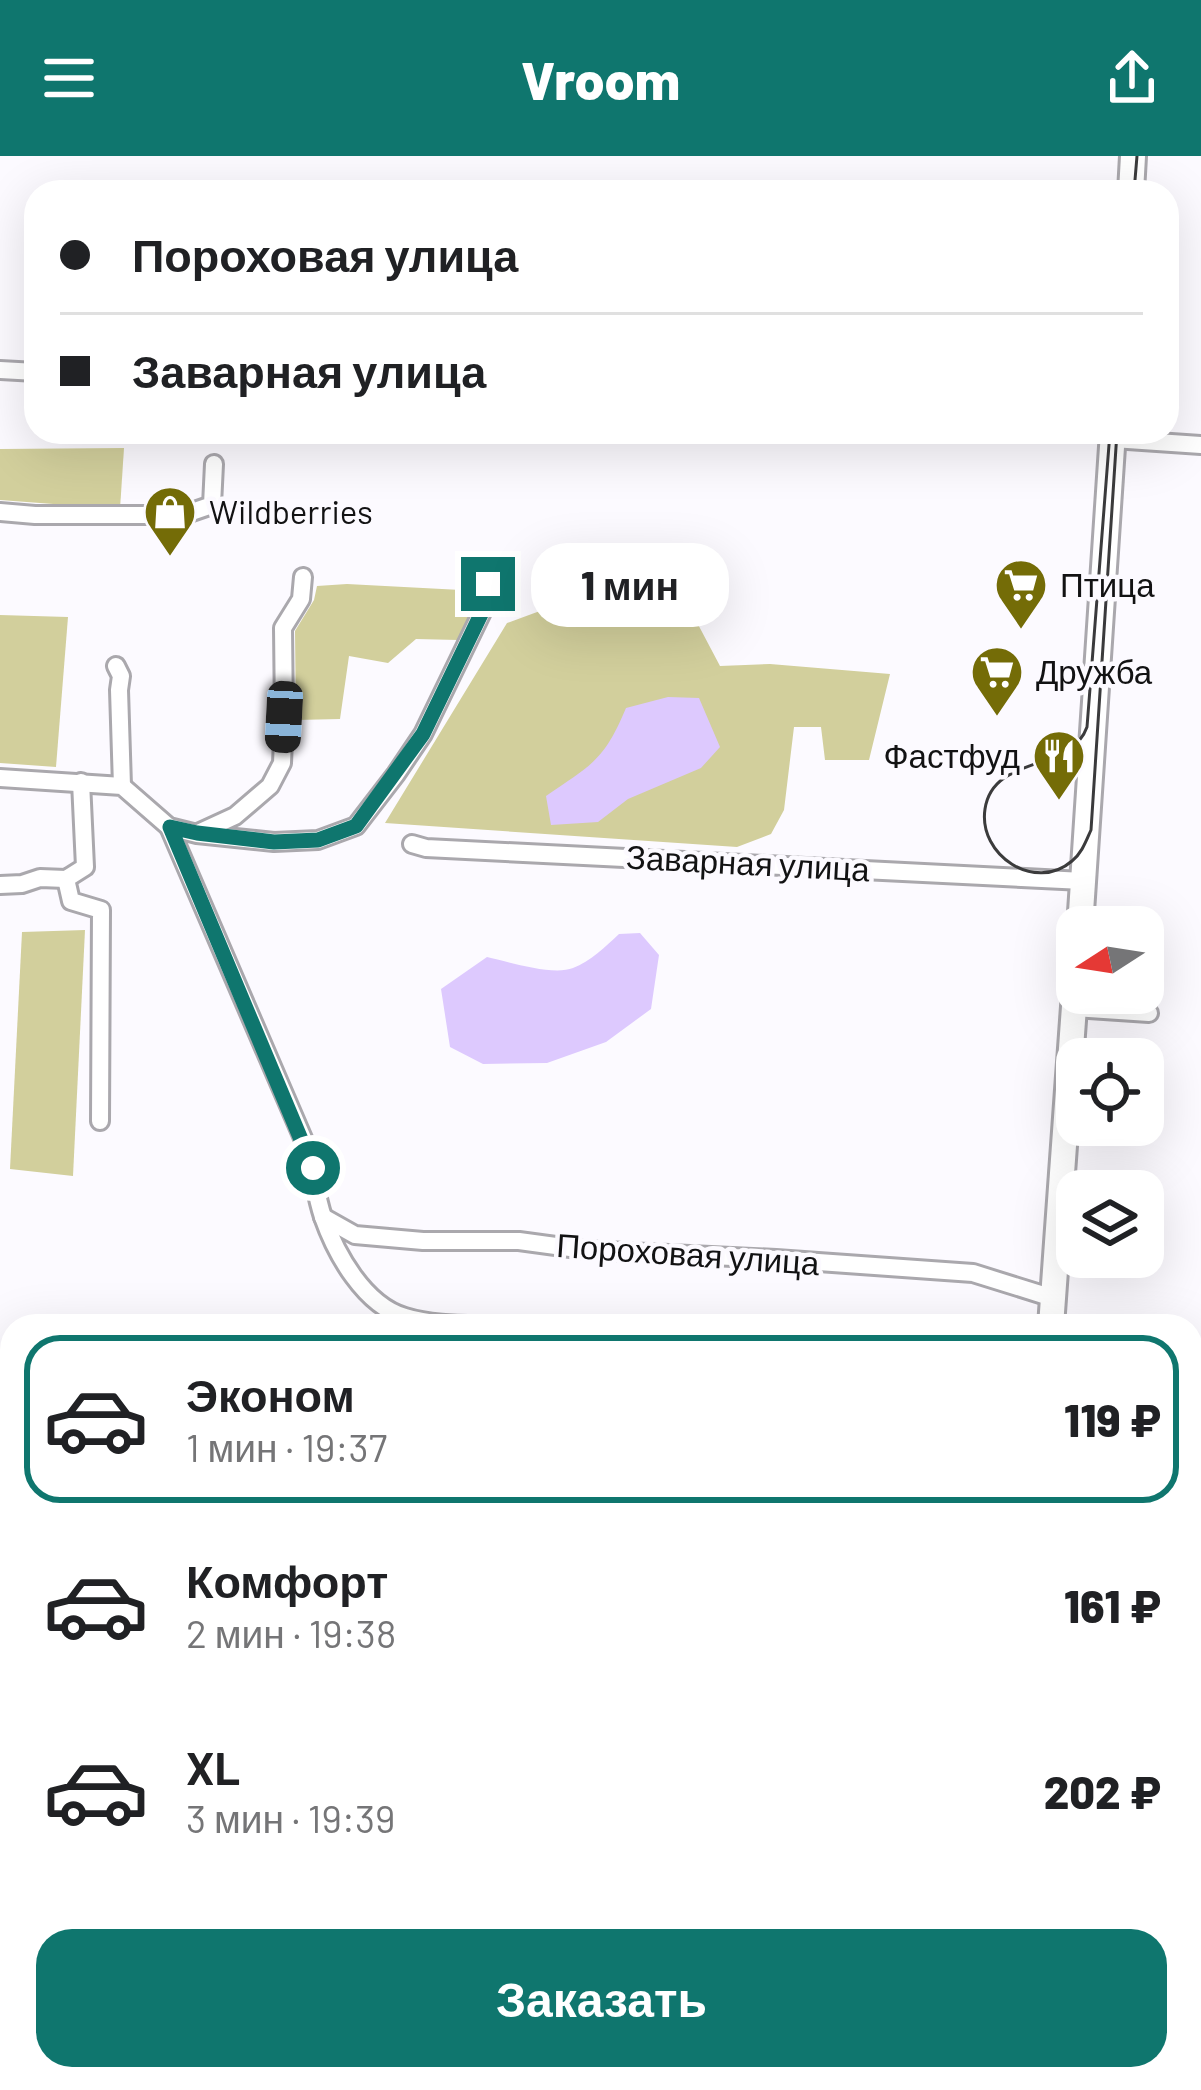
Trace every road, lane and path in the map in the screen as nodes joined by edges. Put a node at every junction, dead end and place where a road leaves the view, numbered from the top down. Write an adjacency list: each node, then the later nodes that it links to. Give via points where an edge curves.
1 (1112, 444): 14 (main road)
2 (214, 464): 3 (street, via 212,505 183,515)
3 (0, 512)
4 (303, 577): 11 (street, via 301,599 283,628 282,763 270,786 235,816)
5 (488, 584): 11 (street, via 423,734 356,826 318,840 274,842)
6 (116, 666): 9 (street)
7 (0, 778): 8 (street)
8 (81, 782): 9 (street); 13 (street, via 85,867)
9 (122, 786): 10 (street)
10 (170, 827): 11 (street); 19 (street, via 304,1143)
11 (197, 833)
12 (412, 844): 14 (street, Заварная улица)
13 (66, 878): 15 (street); 18 (street, via 71,901 100,910)
14 (1083, 881): 16 (main road)
15 (0, 885)
16 (1081, 906)
17 (1074, 1014): 20 (main road)
18 (100, 1120)
19 (323, 1217): 20 (street, Пороховая улица, via 355,1235 423,1241 973,1273); 21 (street, via 379,1305)
20 (1053, 1298): 22 (main road)
21 (398, 1314)
22 (1052, 1314)

